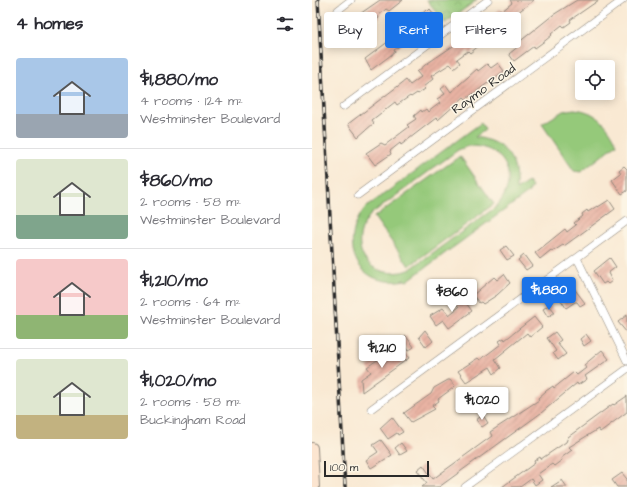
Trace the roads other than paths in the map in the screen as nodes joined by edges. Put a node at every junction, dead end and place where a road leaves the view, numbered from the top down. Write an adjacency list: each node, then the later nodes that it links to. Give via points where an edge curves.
1 (352, 0): 4 (street)
2 (488, 0): 5 (street)
3 (623, 0): 6 (street, Raymo Road)
4 (338, 10)
5 (344, 107)
6 (358, 195)
7 (627, 221): 8 (street)
8 (577, 258): 9 (street); 11 (street)
9 (627, 361)
10 (627, 369): 14 (street)
11 (371, 409)
12 (312, 450): 13 (street)
13 (314, 487)
14 (465, 487)

